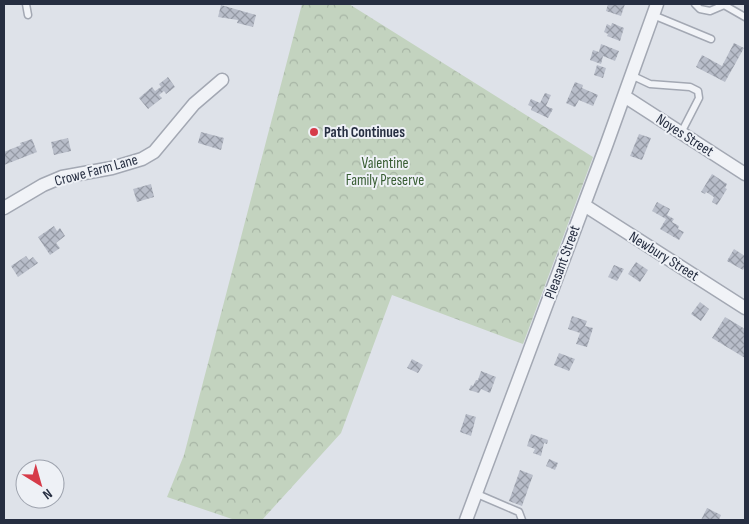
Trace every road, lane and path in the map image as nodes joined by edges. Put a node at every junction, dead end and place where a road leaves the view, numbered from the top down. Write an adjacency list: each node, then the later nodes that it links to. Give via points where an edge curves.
1 (26, 4): 5 (lane)
2 (695, 4): 3 (lane, via 710,11)
3 (724, 4): 6 (lane)
4 (655, 9): 7 (lane); 8 (street, Pleasant Street)
5 (28, 15)
6 (745, 17)
7 (711, 39)
8 (631, 75): 10 (street, Pleasant Street); 11 (lane, via 650,84 690,87 698,91 699,98)
9 (222, 80): 14 (street, Crowe Farm Lane, via 194,104 154,152 112,168 42,185)
10 (624, 96): 11 (street, Noyes Street); 13 (street, Pleasant Street)
11 (681, 133): 12 (street, Noyes Street)
12 (743, 169)
13 (584, 205): 15 (street, Newbury Street); 16 (street, Pleasant Street)
14 (4, 208)
15 (745, 308)
16 (476, 494): 17 (street, Pleasant Street); 18 (lane, via 519,512)
17 (466, 520)
18 (522, 520)

